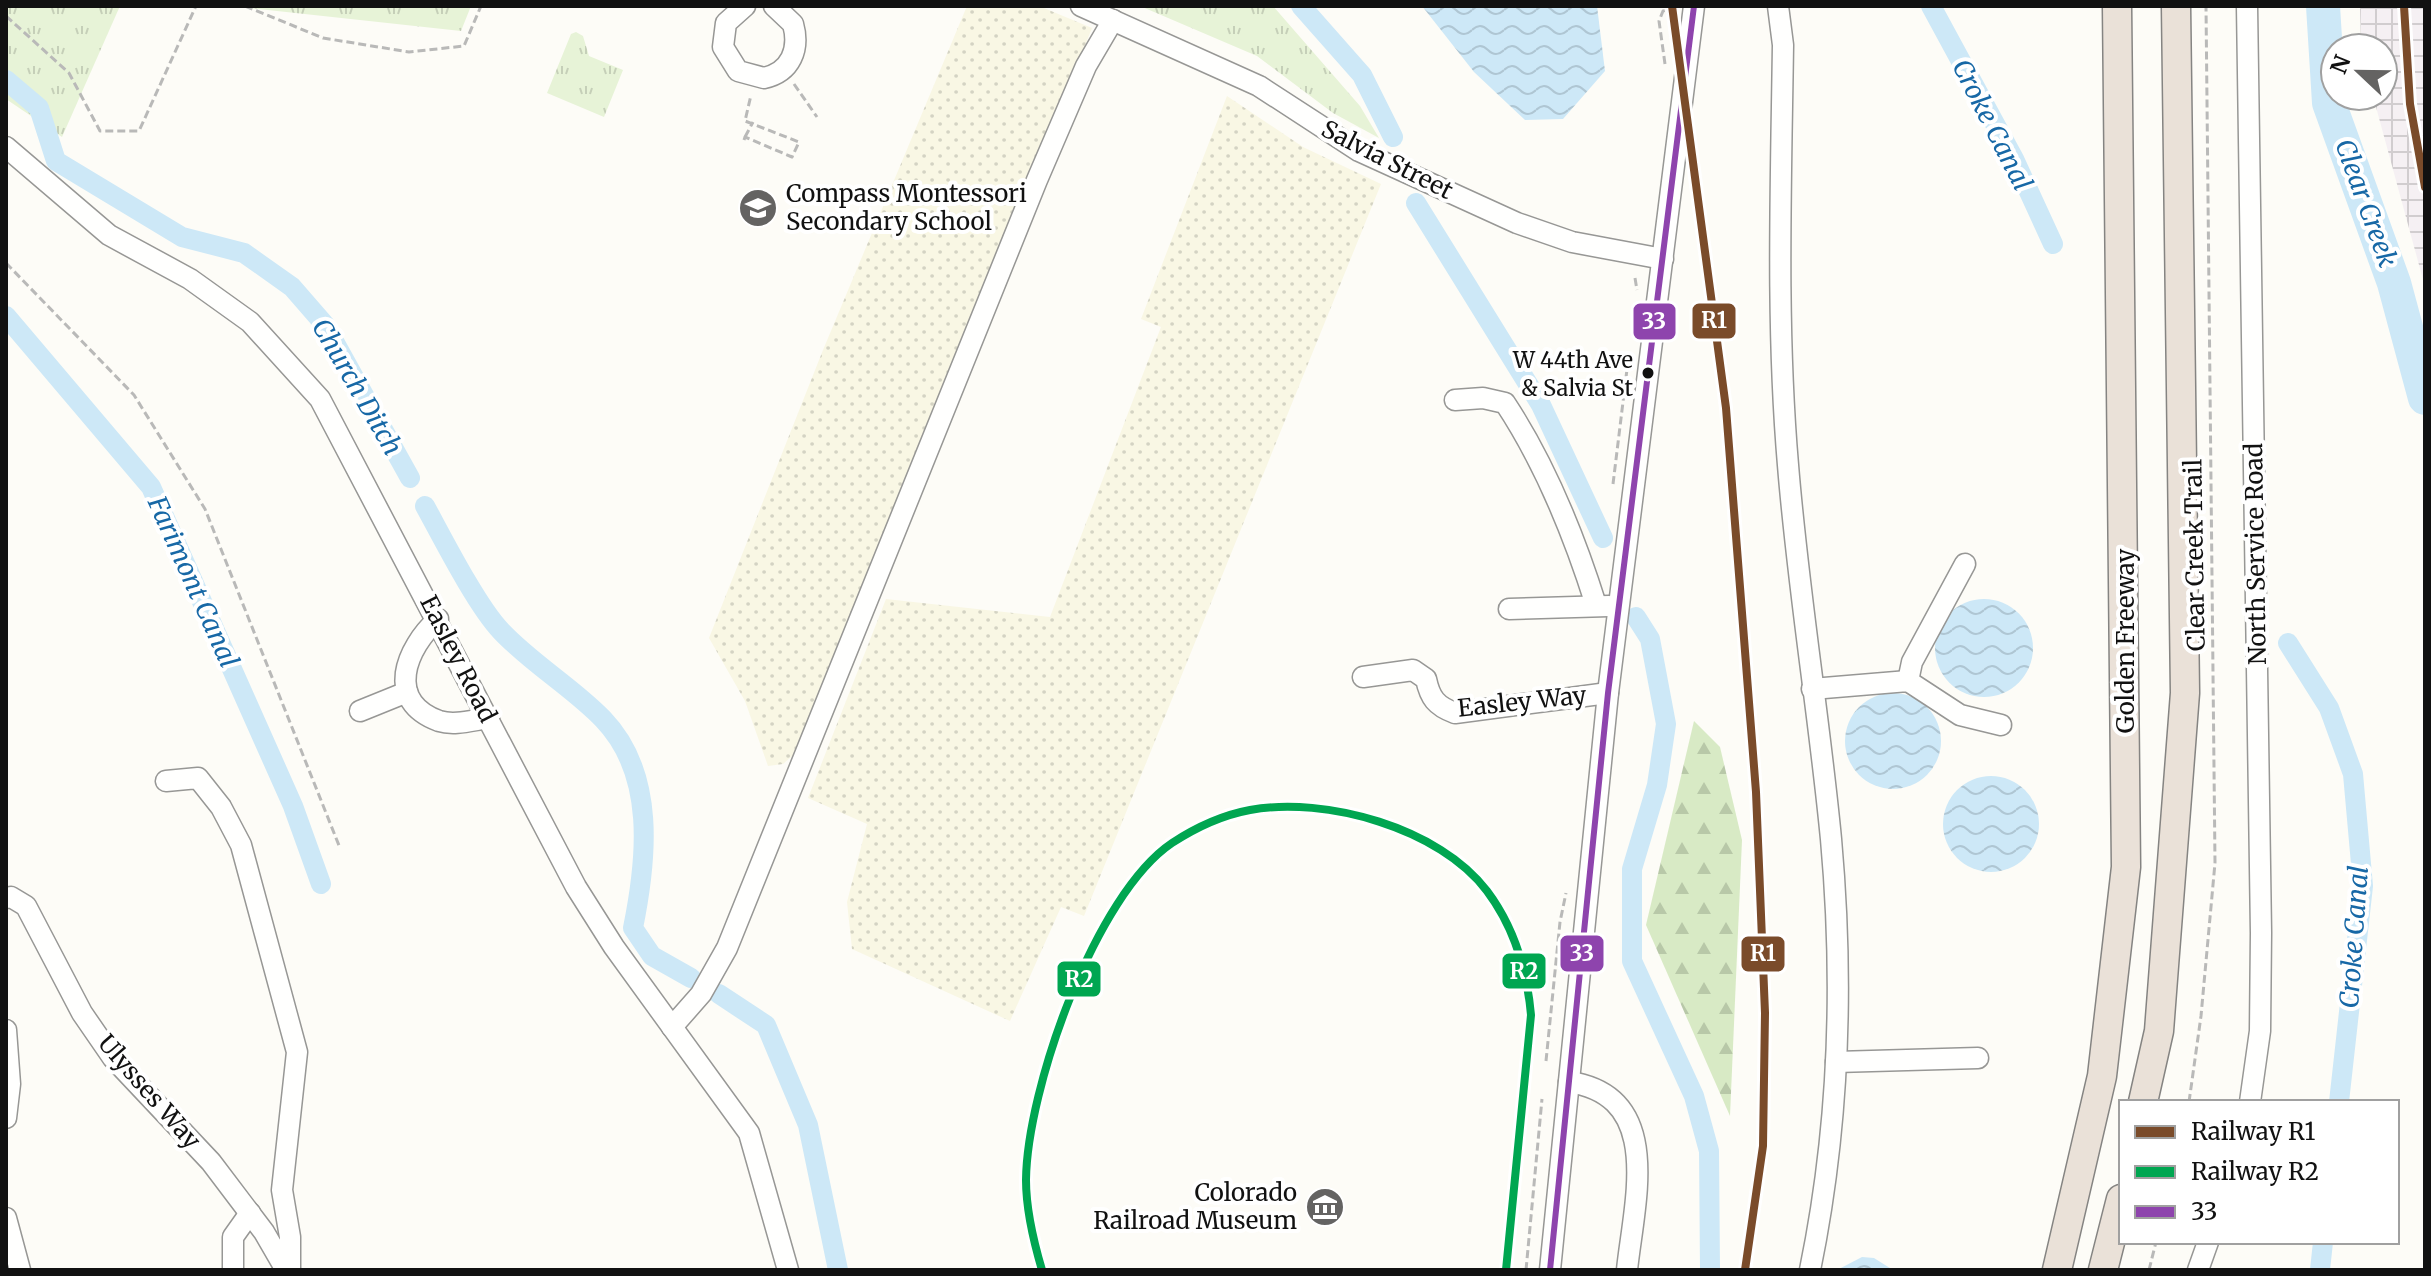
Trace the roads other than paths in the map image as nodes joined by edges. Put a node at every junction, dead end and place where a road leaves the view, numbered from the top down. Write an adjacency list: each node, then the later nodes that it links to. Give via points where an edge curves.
1 (745, 6): 2 (street, via 726,23 723,47 738,71 764,78 786,67 796,48 793,24)
2 (775, 6)
3 (1081, 6): 9 (street, Salvia Street)
4 (1694, 6): 11 (street)
5 (1778, 6): 20 (street, via 1783,45 1779,344)
6 (2117, 6): 47 (highway, Golden Freeway, via 2126,867 2102,1076)
7 (2176, 6): 33 (highway, via 2185,693 2159,1031)
8 (2247, 6): 34 (street, North Service Road, via 2261,933 2260,1031)
9 (1113, 20): 11 (street, Salvia Street, via 1259,86 1359,151 1517,223 1566,241); 28 (street, via 1086,66 1037,180 727,948 701,994)
10 (6, 147): 17 (street, Easley Road, via 109,235 190,279 250,322 320,399)
11 (1663, 259): 14 (street)
12 (1455, 400): 15 (street, via 1505,403 1527,436 1578,549)
13 (1965, 564): 19 (street, via 1912,662)
14 (1620, 603): 15 (street); 22 (street)
15 (1596, 605): 16 (street)
16 (1509, 609)
17 (438, 619): 21 (street, via 417,637 410,653); 24 (street, Easley Road)
18 (1363, 677): 22 (street, Easley Way, via 1413,670 1426,679 1439,707 1455,713)
19 (1908, 681): 20 (street); 25 (street, via 1960,715)
20 (1812, 689): 31 (street, via 1834,881)
21 (407, 692): 23 (street); 24 (street, via 418,709 439,721)
22 (1608, 693): 32 (street)
23 (360, 711)
24 (489, 718): 28 (street, Easley Road, via 576,887)
25 (2001, 725)
26 (166, 781): 42 (street, via 198,778 241,845 297,1052 282,1190 290,1237)
27 (6, 898): 37 (street, Ulysses Way, via 26,906 82,1013 113,1058 211,1162)
28 (672, 1027): 43 (street, Easley Road, via 749,1133)
29 (6, 1030): 35 (street)
30 (1978, 1058): 31 (street)
31 (1836, 1062): 46 (street, via 1829,1152)
32 (1569, 1082): 44 (street); 45 (street, via 1594,1085 1615,1104 1629,1118 1639,1149)
33 (2143, 1100)
34 (2250, 1100)
35 (6, 1118)
36 (2119, 1207): 48 (highway)
37 (250, 1213): 41 (street, via 233,1237); 42 (street, Ulysses Way)
38 (6, 1218): 40 (street)
39 (2207, 1244): 49 (street)
40 (20, 1270)
41 (233, 1270)
42 (288, 1270)
43 (788, 1270)
44 (1550, 1270)
45 (1627, 1270)
46 (1810, 1270)
47 (2057, 1270)
48 (2103, 1270)
49 (2198, 1270)

